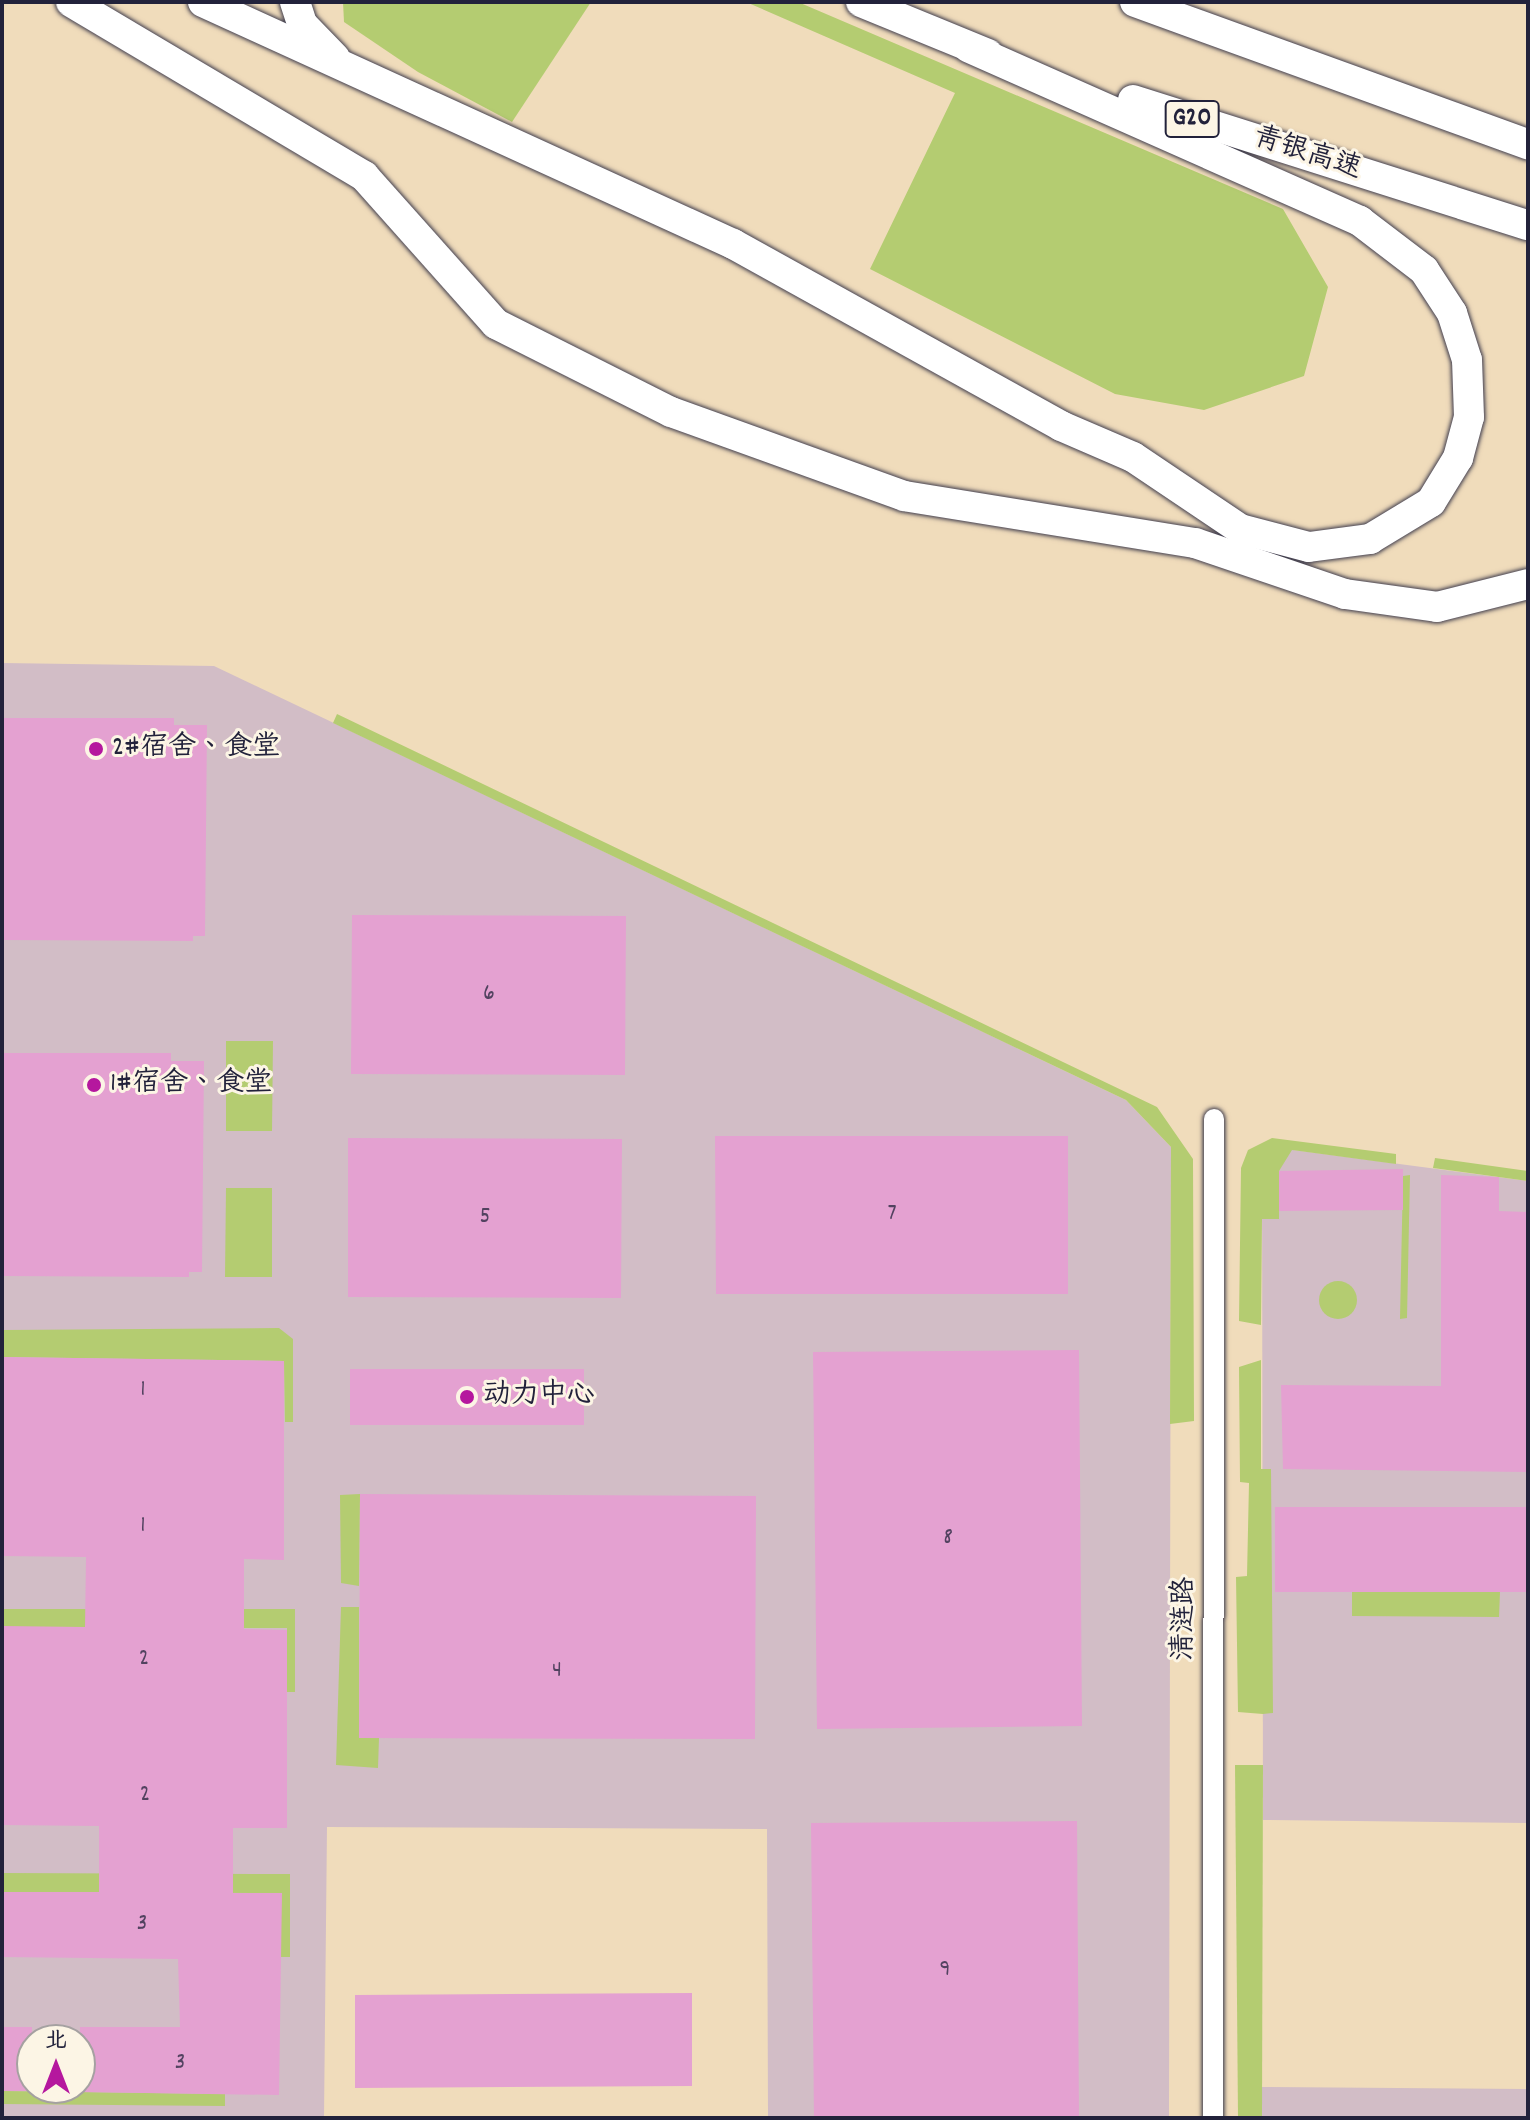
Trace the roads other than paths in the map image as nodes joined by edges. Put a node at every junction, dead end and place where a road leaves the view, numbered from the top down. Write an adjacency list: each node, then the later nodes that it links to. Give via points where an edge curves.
1 (71, 2): 10 (highway, via 364,176 496,324 671,412 904,496 1195,543 1345,594 1437,607)
2 (203, 2): 7 (highway)
3 (295, 2): 7 (highway, via 302,24)
4 (861, 2): 6 (highway, 青银高速 / G20)
5 (1135, 2): 8 (highway)
6 (969, 48): 7 (highway, via 1346,214 1424,270 1452,313 1467,360 1469,417 1458,458 1431,502 1370,539 1309,547 1240,529 1133,457 1061,426 733,244); 9 (highway, 青银高速 / G20)
7 (347, 71)
8 (1528, 144)
9 (1528, 225)
10 (1528, 584)
11 (1214, 1119): 12 (street, 清涟路)
12 (1213, 2118)

